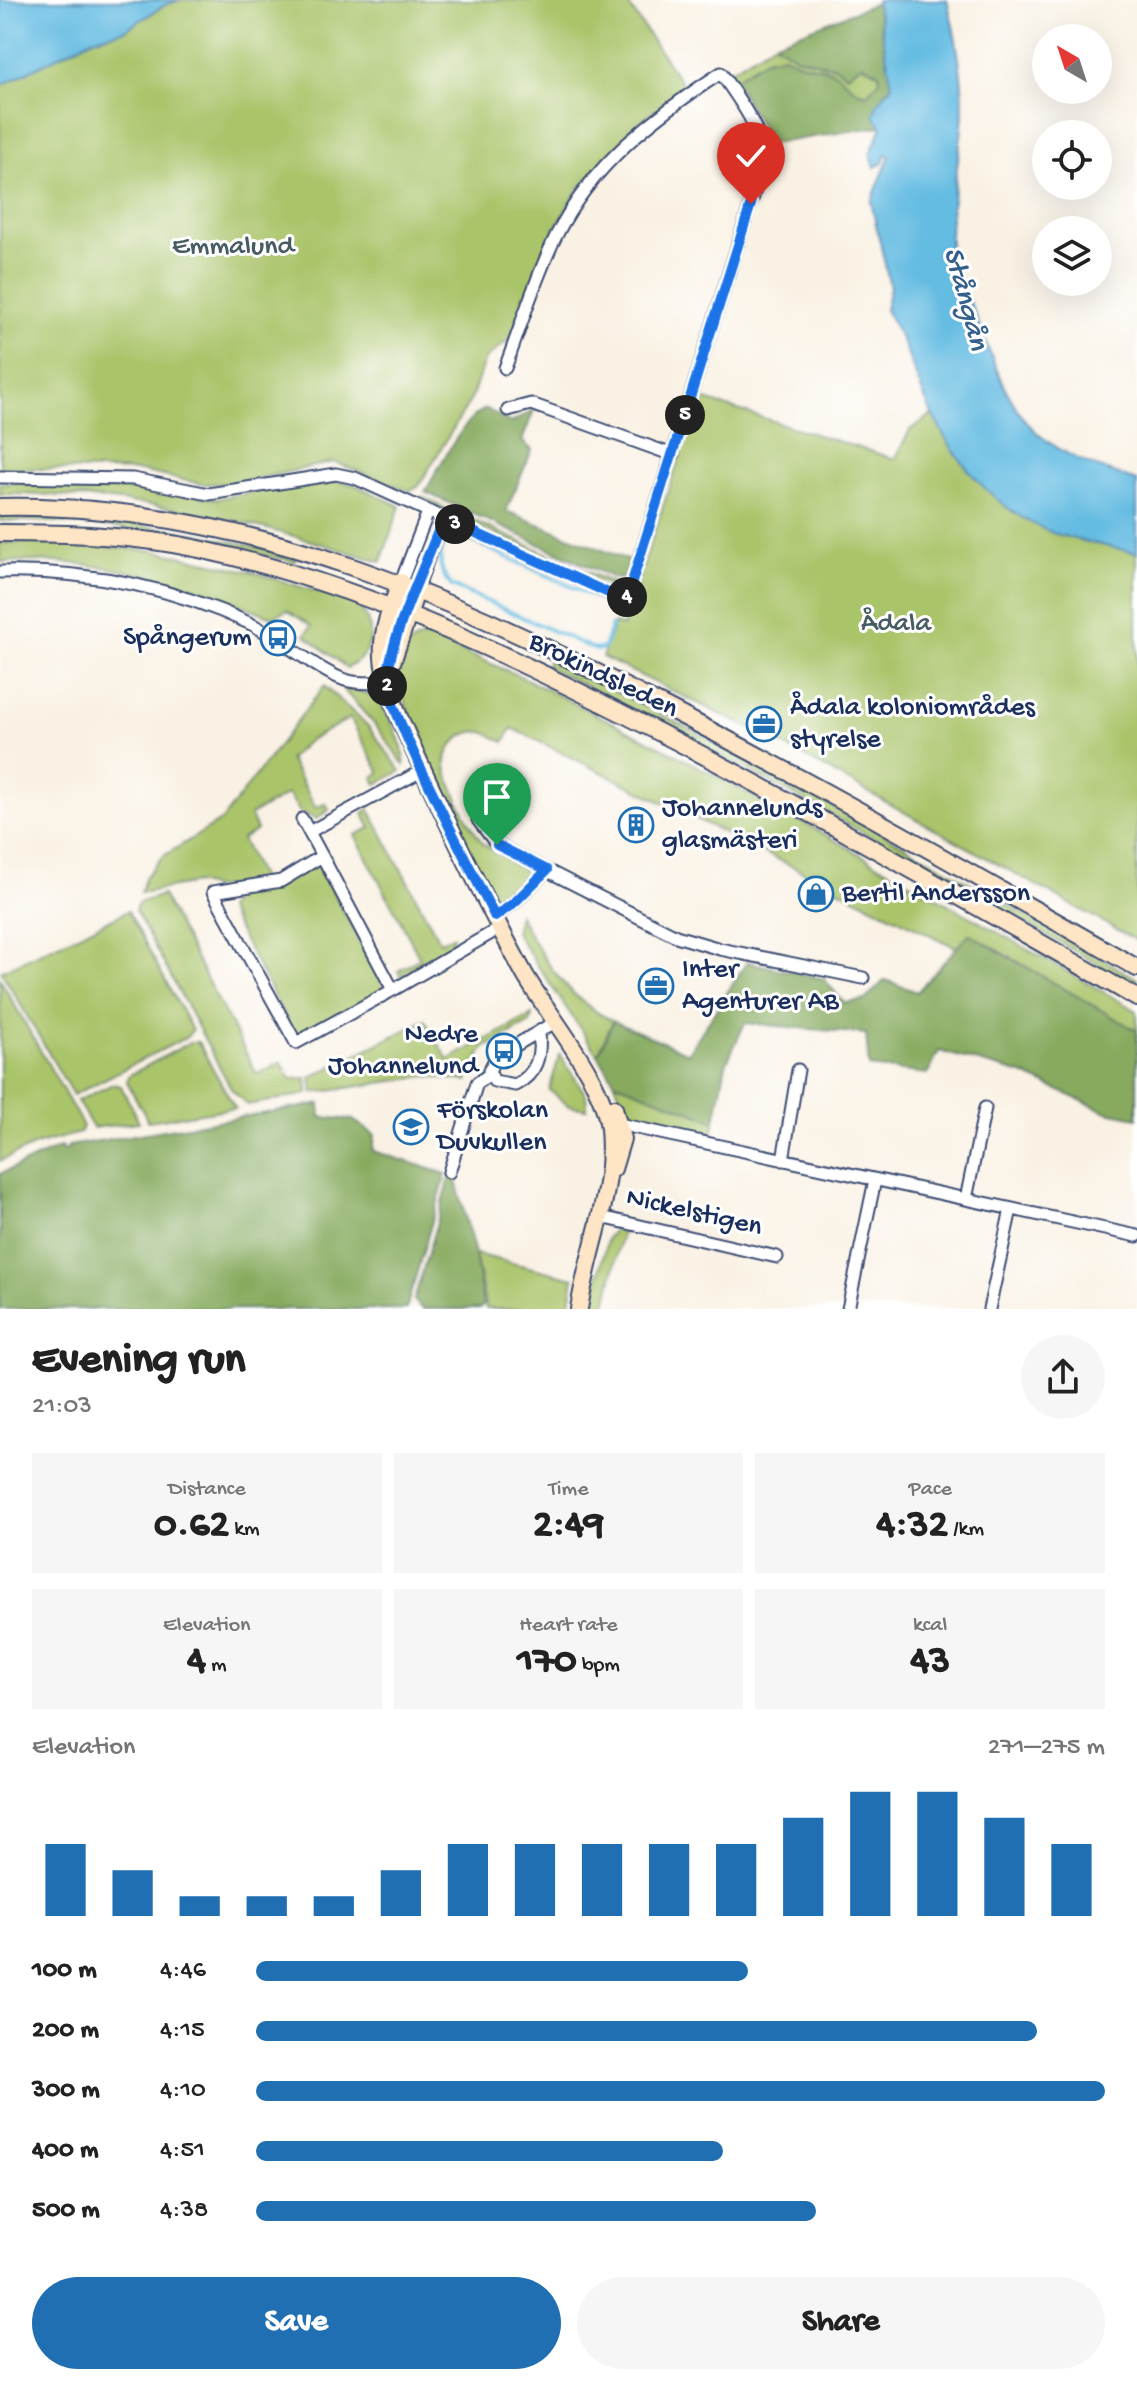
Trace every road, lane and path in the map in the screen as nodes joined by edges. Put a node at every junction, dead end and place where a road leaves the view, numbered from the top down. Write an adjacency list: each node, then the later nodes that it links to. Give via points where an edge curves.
1 (505, 368): 3 (street, via 557,234 584,192 643,128 721,73 758,131 764,151)
2 (508, 410): 3 (street, via 531,404)
3 (673, 455): 7 (street, via 626,601)
4 (0, 477): 6 (street, via 133,479 209,494 336,474)
5 (0, 507): 10 (main road, Brokindsleden, via 81,508 210,525)
6 (428, 512): 7 (street); 10 (street)
7 (443, 518): 11 (street)
8 (0, 533): 12 (main road, Brokindsleden, via 59,533 198,549)
9 (0, 572): 16 (street, via 71,574 186,599 264,631 347,681)
10 (401, 582): 11 (main road, Brokindsleden); 12 (main road)
11 (417, 589): 13 (main road); 24 (main road, Brokindsleden, via 563,655 770,761)
12 (390, 607): 13 (main road, Brokindsleden); 16 (main road, via 380,650)
13 (407, 613): 14 (main road, Brokindsleden); 15 (main road)
14 (436, 625): 15 (main road, via 413,632); 27 (main road, Brokindsleden, via 572,686 762,787)
15 (394, 653): 16 (main road)
16 (386, 682): 17 (main road)
17 (423, 770): 20 (street); 23 (main road)
18 (302, 819): 20 (street)
19 (478, 820): 22 (street, via 497,845)
20 (309, 832): 21 (street)
21 (322, 856): 26 (street); 26 (street, via 281,881 213,892 296,1043)
22 (547, 870): 23 (street); 25 (street, via 676,936)
23 (498, 923): 26 (street); 28 (main road)
24 (1137, 968)
25 (863, 978)
26 (393, 990)
27 (1137, 998)
28 (555, 1022): 29 (street); 33 (main road)
29 (539, 1033): 31 (street, via 496,1057); 31 (street, via 538,1062 524,1080 497,1084)
30 (798, 1070): 34 (street)
31 (490, 1074): 35 (street, via 477,1083)
32 (985, 1108): 37 (street)
33 (614, 1123): 34 (street); 39 (main road)
34 (783, 1160): 36 (street)
35 (449, 1172)
36 (875, 1180): 37 (street); 43 (street)
37 (966, 1199): 38 (street)
38 (1011, 1209): 40 (street); 44 (street)
39 (601, 1217): 41 (street, Nickelstigen); 42 (main road)
40 (1137, 1236)
41 (777, 1257)
42 (579, 1309)
43 (848, 1309)
44 (989, 1309)

